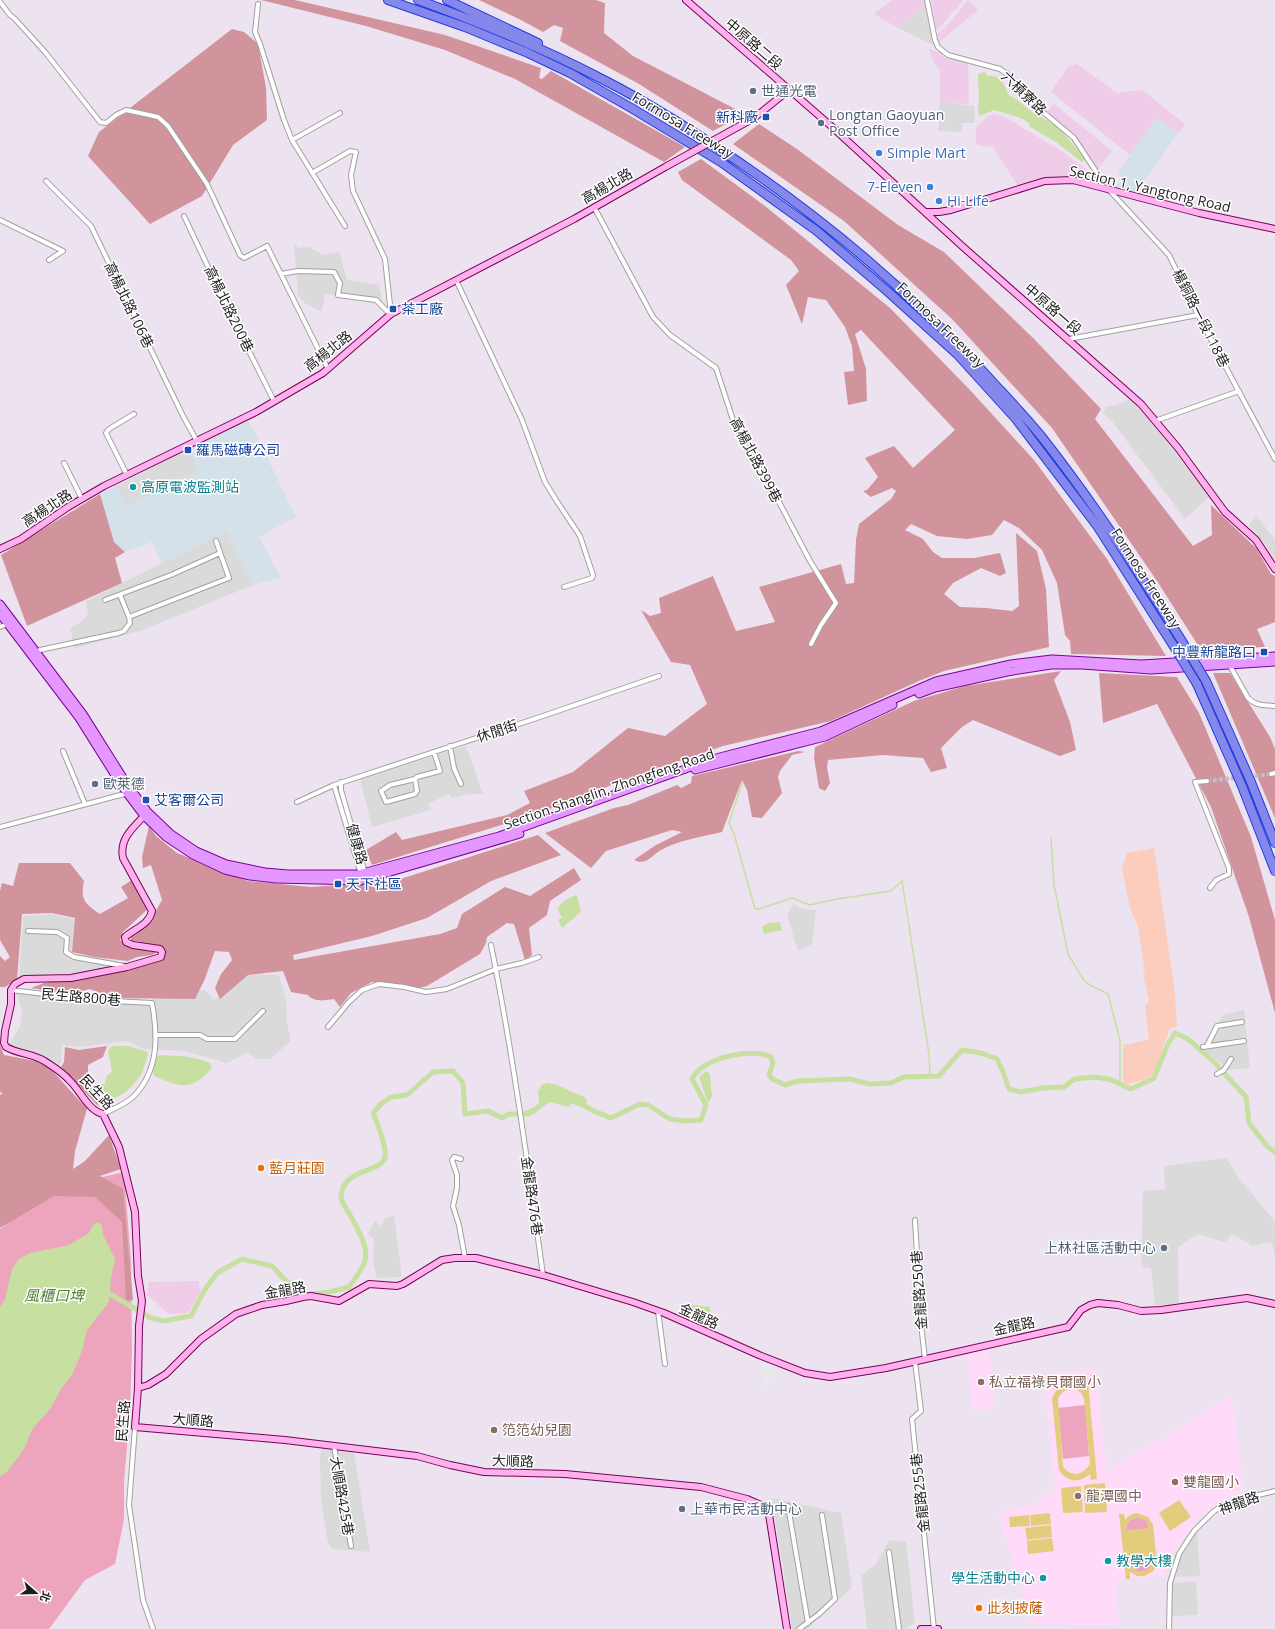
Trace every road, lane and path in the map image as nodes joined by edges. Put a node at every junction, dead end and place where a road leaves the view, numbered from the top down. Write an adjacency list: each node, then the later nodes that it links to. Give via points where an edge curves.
1 (385, 0): 6 (highway, Formosa Freeway)
2 (418, 0): 9 (highway, Formosa Freeway, via 518,39)
3 (446, 0): 9 (highway, via 531,39)
4 (686, 0): 10 (street, 中原路二段)
5 (927, 0): 15 (street, 六槓寮路, via 938,47 948,55 1000,69 1010,76 1023,95 1074,138 1095,170)
6 (391, 1): 72 (highway, Formosa Freeway, bridge, via 464,27 570,73 721,162 817,231 957,354 1016,419 1098,527 1174,645 1197,684 1242,786)
7 (0, 2): 24 (street, via 45,52 100,122 106,123 126,110 158,117 168,126 208,184 240,255 244,258 267,246)
8 (258, 4): 12 (street, via 255,32)
9 (603, 80): 71 (highway, Formosa Freeway, bridge, via 646,103 723,151 810,212 870,262 971,356 1040,435 1095,508 1183,643 1206,681)
10 (789, 90): 17 (street, 高楊北路, bridge, via 754,118); 18 (street, 中原路一段)
11 (340, 113): 12 (street)
12 (292, 140): 13 (street)
13 (312, 173): 21 (street); 26 (street, via 350,151 356,152 351,175 353,190 385,260)
14 (46, 181): 34 (street, 高楊北路106巷, via 91,226)
15 (1103, 188): 16 (street, Section 1, Yangtong Road); 18 (street, Section 1, Yangtong Road, via 1073,180 1045,181 951,210)
16 (1110, 191): 22 (street, Section 1, Yangtong Road); 27 (street, 楊銅路一段118巷, via 1169,255)
17 (594, 207): 25 (street, 高楊北路); 51 (street, 高楊北路399巷, via 653,317 670,335 716,368 734,422 747,449 769,483 810,561 836,603)
18 (927, 212): 28 (street, 中原路一段, via 962,246)
19 (184, 216): 31 (street, 高楊北路200巷)
20 (0, 220): 23 (street, via 63,251)
21 (345, 226)
22 (1275, 229)
23 (49, 260)
24 (281, 274): 26 (street, via 298,270 334,272 340,282 338,295 376,300); 29 (street)
25 (456, 280): 26 (street, 高楊北路); 43 (street, via 522,420 545,482 580,536 593,575 592,578)
26 (390, 314): 29 (street, 高楊北路)
27 (1198, 315): 28 (street); 30 (street, 楊銅路一段118巷)
28 (1069, 339): 33 (street, 中原路一段, via 1141,404)
29 (328, 369): 31 (street, 高楊北路)
30 (1239, 391): 33 (street); 35 (street, 楊銅路一段118巷)
31 (274, 401): 34 (street, 高楊北路)
32 (134, 414): 37 (street, via 106,433)
33 (1155, 421): 42 (street, 中原路一段, via 1225,512 1256,540)
34 (196, 441): 37 (street, 高楊北路)
35 (1275, 459)
36 (64, 463): 38 (street)
37 (127, 475): 38 (street, 高楊北路)
38 (82, 499): 40 (street, 高楊北路, via 21,539)
39 (216, 541): 41 (street)
40 (0, 549)
41 (220, 554): 44 (street); 48 (street, via 229,578)
42 (1275, 569)
43 (564, 587)
44 (120, 595): 45 (street); 48 (street)
45 (105, 600)
46 (0, 604): 52 (main road)
47 (0, 614): 49 (main road)
48 (129, 617): 52 (street, via 130,623 119,633 40,650)
49 (8, 624): 50 (street); 52 (main road)
50 (0, 627)
51 (811, 644)
52 (34, 654): 66 (main road, Section Shanglin, Zhongfeng Road, via 83,714)
53 (1275, 656): 73 (main road, Section Shanglin, Zhongfeng Road, via 1141,664 1052,659 1011,664 952,677 936,681 821,731 716,758 498,836)
54 (1275, 662): 55 (main road, Section Shanglin, Zhongfeng Road)
55 (1230, 666): 57 (street, via 1252,702); 73 (main road, Section Shanglin, Zhongfeng Road, via 1151,670 1051,665 935,688 908,698 825,738 697,769 503,840)
56 (659, 676): 58 (street, 休閒街)
57 (1275, 706)
58 (450, 746): 60 (street, 休閒街); 64 (street)
59 (63, 751): 68 (street)
60 (434, 752): 61 (street, via 440,771); 63 (street, 休閒街)
61 (415, 779): 61 (street, via 390,785 381,791 386,802 415,794)
62 (1207, 781): 74 (street, via 1196,782 1229,868 1229,874 1216,880)
63 (341, 782): 65 (street, 休閒街); 73 (street, 健康路)
64 (460, 784)
65 (334, 785): 67 (street, 休閒街); 73 (street, 健康路)
66 (130, 792): 68 (street); 69 (main road, Section Shanglin, Zhongfeng Road)
67 (298, 802)
68 (85, 804): 70 (street)
69 (146, 814): 73 (main road, Section Shanglin, Zhongfeng Road, via 169,836 196,851 240,868 275,876 341,881); 78 (street, via 126,835 122,853 152,911 148,921 129,934 126,942 156,948 162,955 160,958 134,963)
70 (0, 827)
71 (1275, 843)
72 (1275, 871)
73 (364, 875)
74 (1210, 888)
75 (28, 931): 78 (street, via 57,932 66,938 66,952 74,957)
76 (491, 945): 79 (street, 金龍路476巷)
77 (540, 957): 79 (street)
78 (127, 967): 80 (street, via 71,978 24,979)
79 (496, 969): 83 (street, via 447,989 426,992 379,984 362,990); 92 (street, 金龍路476巷, via 521,1114)
80 (11, 990): 84 (street, 民生路800巷, via 95,1000 152,1003); 88 (street, 民生路, via 11,1004 4,1038 6,1047 36,1056 49,1063 71,1081 96,1112)
81 (263, 1011): 84 (street, via 235,1039 207,1039 200,1035)
82 (1242, 1022): 85 (street, via 1217,1026 1205,1046)
83 (328, 1027)
84 (155, 1035): 88 (street, via 155,1055 146,1082 132,1098)
85 (1244, 1041)
86 (1232, 1059): 87 (street, via 1224,1070)
87 (1217, 1074)
88 (103, 1114): 98 (street, 民生路, via 119,1146 135,1212 138,1276 142,1301)
89 (461, 1159): 91 (street, via 454,1157 452,1160 457,1175 453,1202)
90 (915, 1220): 95 (street, 金龍路250巷)
91 (465, 1258): 92 (street, 金龍路, via 476,1258); 98 (street, 金龍路, via 442,1260 410,1281 397,1286 369,1284 339,1301 311,1296 243,1311 201,1339 166,1374 148,1386)
92 (543, 1275): 94 (street, 金龍路)
93 (1275, 1304): 95 (street, 金龍路, via 1247,1298 1142,1311 1118,1305 1094,1304 1081,1310 1068,1327)
94 (658, 1311): 96 (street, 金龍路, via 759,1355 820,1377 837,1377); 97 (street)
95 (925, 1359): 96 (street, 金龍路)
96 (915, 1362): 107 (street, 金龍路255巷, via 921,1411 912,1419)
97 (664, 1364)
98 (138, 1388): 99 (street, 民生路)
99 (135, 1427): 100 (street, 大順路); 108 (street, 民生路, via 130,1505 142,1600)
100 (334, 1446): 104 (street, 大順路425巷); 109 (street, 大順路, via 417,1456 484,1472 565,1474 671,1483 701,1487 747,1499 768,1508)
101 (1275, 1491): 114 (street, 神龍路, via 1246,1498 1229,1506 1222,1505 1194,1530 1179,1554 1170,1583)
102 (788, 1506): 106 (street)
103 (822, 1516): 106 (street, via 835,1599)
104 (351, 1546)
105 (889, 1552): 111 (street)
106 (808, 1623): 110 (street)
107 (934, 1628): 112 (street); 113 (street)
108 (153, 1629)
109 (787, 1629)
110 (800, 1629)
111 (899, 1629)
112 (921, 1629)
113 (938, 1629)
114 (1169, 1629)

